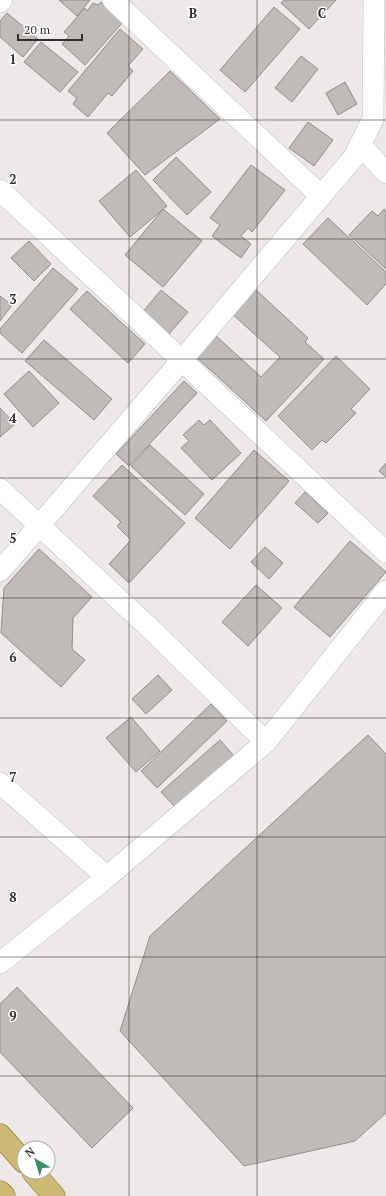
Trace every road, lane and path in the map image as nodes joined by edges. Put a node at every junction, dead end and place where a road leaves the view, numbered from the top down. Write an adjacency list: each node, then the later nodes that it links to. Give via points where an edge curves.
1 (2, 0): 3 (street)
2 (113, 0): 8 (street)
3 (0, 2)
4 (378, 3): 5 (street, via 372,119)
5 (360, 144): 6 (street); 8 (street, via 354,157)
6 (386, 173)
7 (0, 190): 9 (street)
8 (321, 196): 9 (street)
9 (182, 360): 11 (street); 12 (street)
10 (0, 489): 11 (street)
11 (38, 526): 13 (street); 15 (street, via 155,633)
12 (386, 552)
13 (0, 571)
14 (386, 591): 15 (street)
15 (266, 742): 17 (street)
16 (0, 783): 17 (street)
17 (107, 877): 18 (street)
18 (0, 963)
19 (0, 1135): 20 (main road)
20 (16, 1153)
21 (40, 1180): 24 (main road)
22 (0, 1192): 23 (main road)
23 (4, 1196)
24 (54, 1196)

